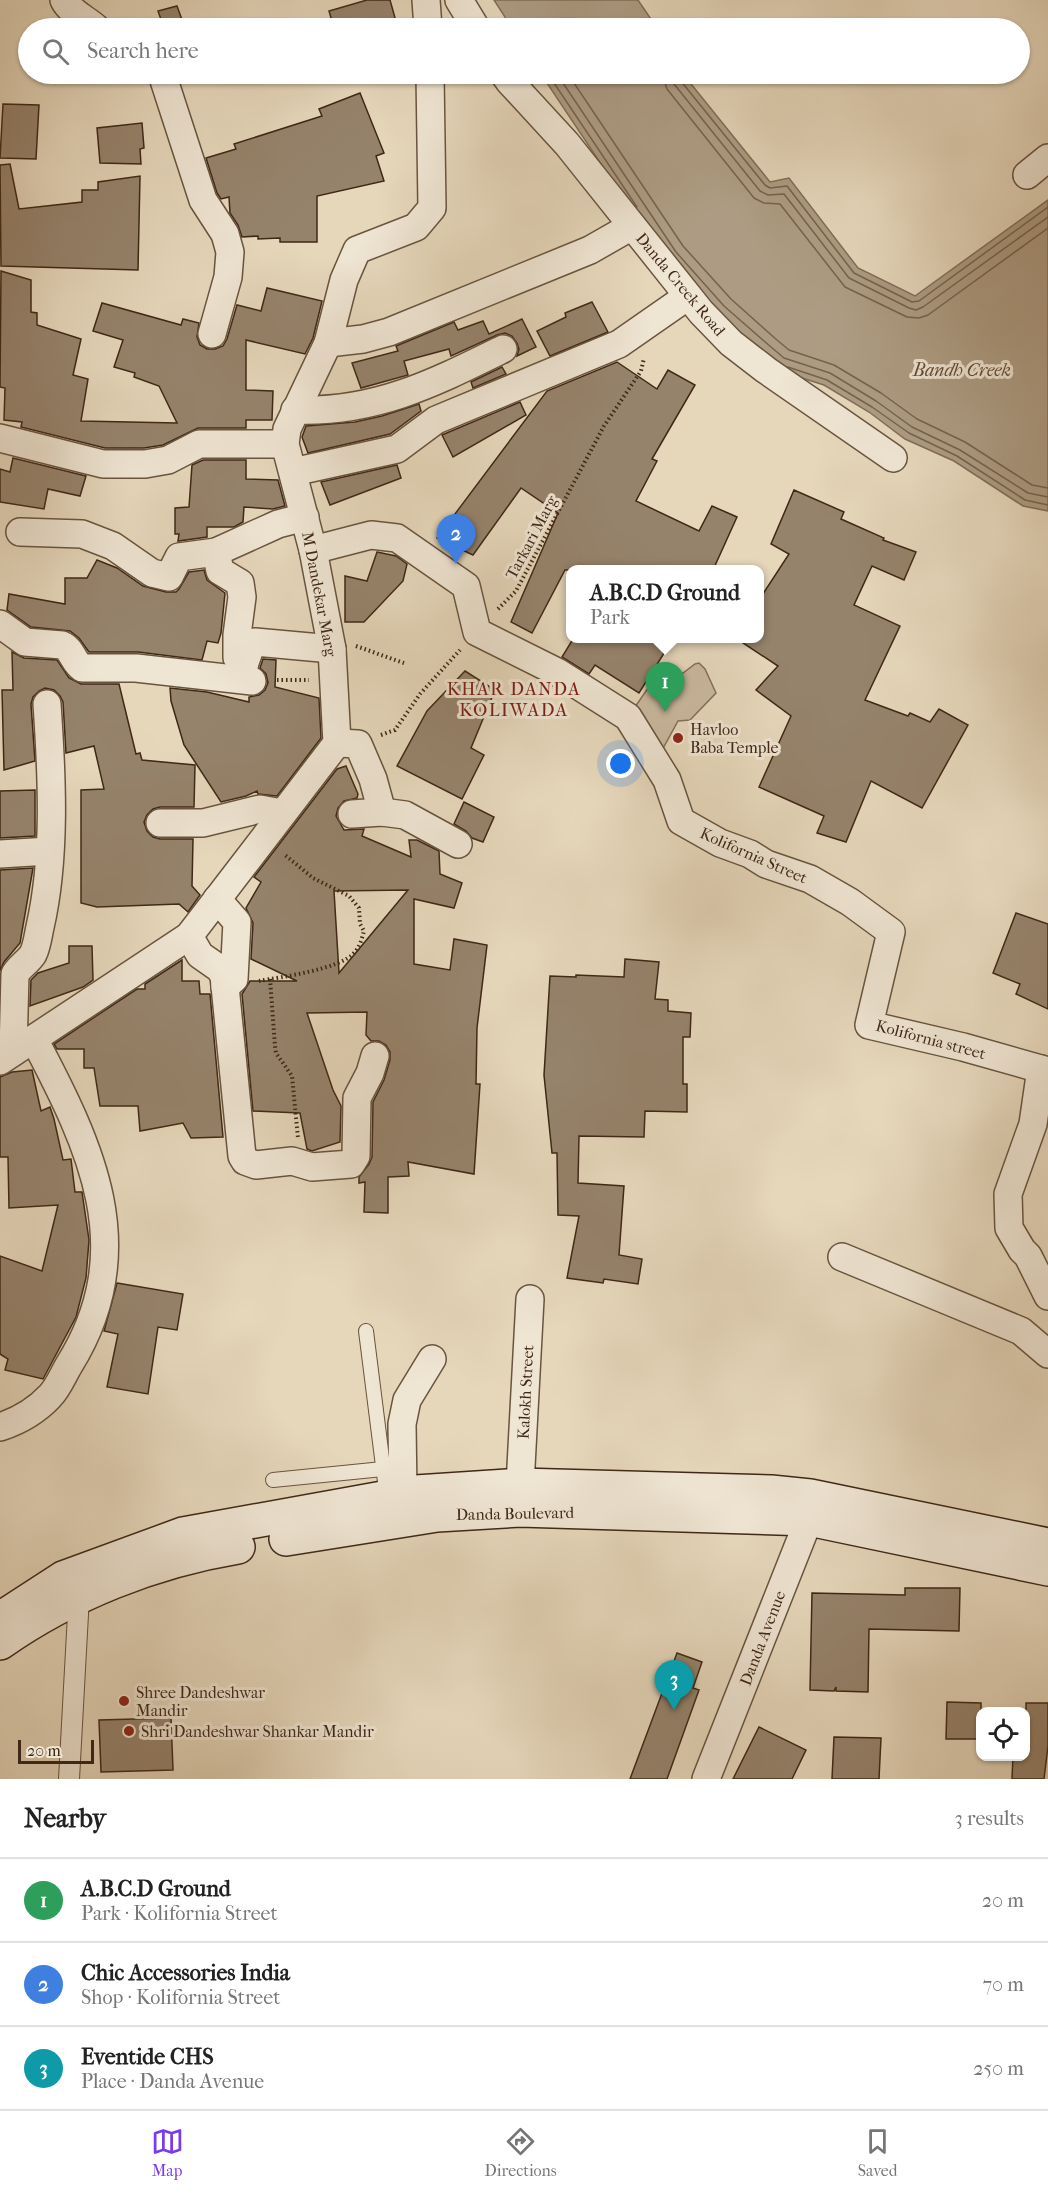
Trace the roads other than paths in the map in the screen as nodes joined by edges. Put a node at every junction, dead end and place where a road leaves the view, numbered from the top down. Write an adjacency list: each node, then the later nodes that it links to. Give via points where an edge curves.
1 (64, 0): 4 (street, via 68,8)
2 (426, 0): 5 (street)
3 (459, 0): 6 (street)
4 (84, 18)
5 (427, 18)
6 (470, 18)
7 (165, 84): 14 (street, via 203,200 225,234 230,252 228,277)
8 (430, 84): 15 (street, via 432,208 416,227 357,250 344,280)
9 (512, 84): 12 (street, Danda Creek Road, via 567,144)
10 (1048, 158): 11 (street)
11 (1027, 175)
12 (632, 226): 13 (street, Danda Creek Road); 15 (street, via 590,250 389,332)
13 (688, 296): 20 (street, Danda Creek Road, via 731,343); 21 (street, via 619,344 436,420 398,449)
14 (212, 334)
15 (328, 343): 17 (street)
16 (503, 349): 17 (street, via 440,380 374,403 343,410)
17 (295, 410): 19 (street)
18 (0, 438): 19 (street, via 103,464 168,460 199,444)
19 (285, 444): 21 (street, M Dandekar Marg)
20 (893, 458)
21 (293, 472): 22 (street, M Dandekar Marg)
22 (305, 517): 24 (street, M Dandekar Marg); 25 (street, via 278,524)
23 (20, 532): 25 (street, via 82,534 113,546 152,573 169,577 179,557)
24 (313, 550): 27 (street, M Dandekar Marg); 39 (street, Kolifornia Street, via 371,535 398,538 466,586 477,632 557,672 628,717 667,780 681,821 720,843 824,887)
25 (216, 552): 28 (street, via 220,571 240,583 237,658)
26 (0, 624): 28 (street, via 25,642 67,647 82,668)
27 (332, 650): 28 (street, via 255,642 250,648); 30 (street, M Dandekar Marg)
28 (245, 676)
29 (47, 704): 36 (street, via 51,760)
30 (348, 743): 31 (street, via 373,779); 32 (street)
31 (382, 812): 33 (street); 35 (street, via 405,815)
32 (282, 813): 34 (street, via 261,809 203,823); 38 (street)
33 (352, 814)
34 (160, 823)
35 (459, 844)
36 (49, 851): 37 (street); 42 (street, via 46,903 35,948 15,974)
37 (0, 854)
38 (217, 899): 40 (street); 41 (street, via 237,922 234,979)
39 (891, 932): 44 (street, Kolifornia street, via 869,1024)
40 (189, 936): 41 (street, via 200,955 222,972); 42 (street)
41 (228, 986): 43 (street, via 245,1161 256,1165 299,1162 312,1167 351,1164 357,1131 355,1107)
42 (16, 1051): 51 (street, via 62,1094 99,1188 105,1221 105,1273 92,1320 50,1396 18,1421)
43 (375, 1056)
44 (1045, 1070): 46 (street, via 1033,1124 1008,1194 1009,1228)
45 (842, 1257): 49 (street, via 1021,1331)
46 (1048, 1296)
47 (530, 1299): 54 (street, Kalokh Street)
48 (366, 1331): 53 (lane)
49 (1048, 1354)
50 (432, 1359): 53 (street, via 407,1400)
51 (0, 1427)
52 (273, 1479): 53 (lane)
53 (390, 1496): 54 (main road, via 416,1492); 56 (main road, via 338,1519)
54 (520, 1498): 55 (main road, via 618,1501 771,1492)
55 (809, 1508): 57 (main road); 62 (street, Danda Avenue)
56 (184, 1546): 58 (main road, via 139,1572); 59 (main road, via 63,1578)
57 (1045, 1552)
58 (79, 1596): 60 (main road); 61 (street)
59 (0, 1619)
60 (0, 1643)
61 (69, 1779)
62 (706, 1779)

